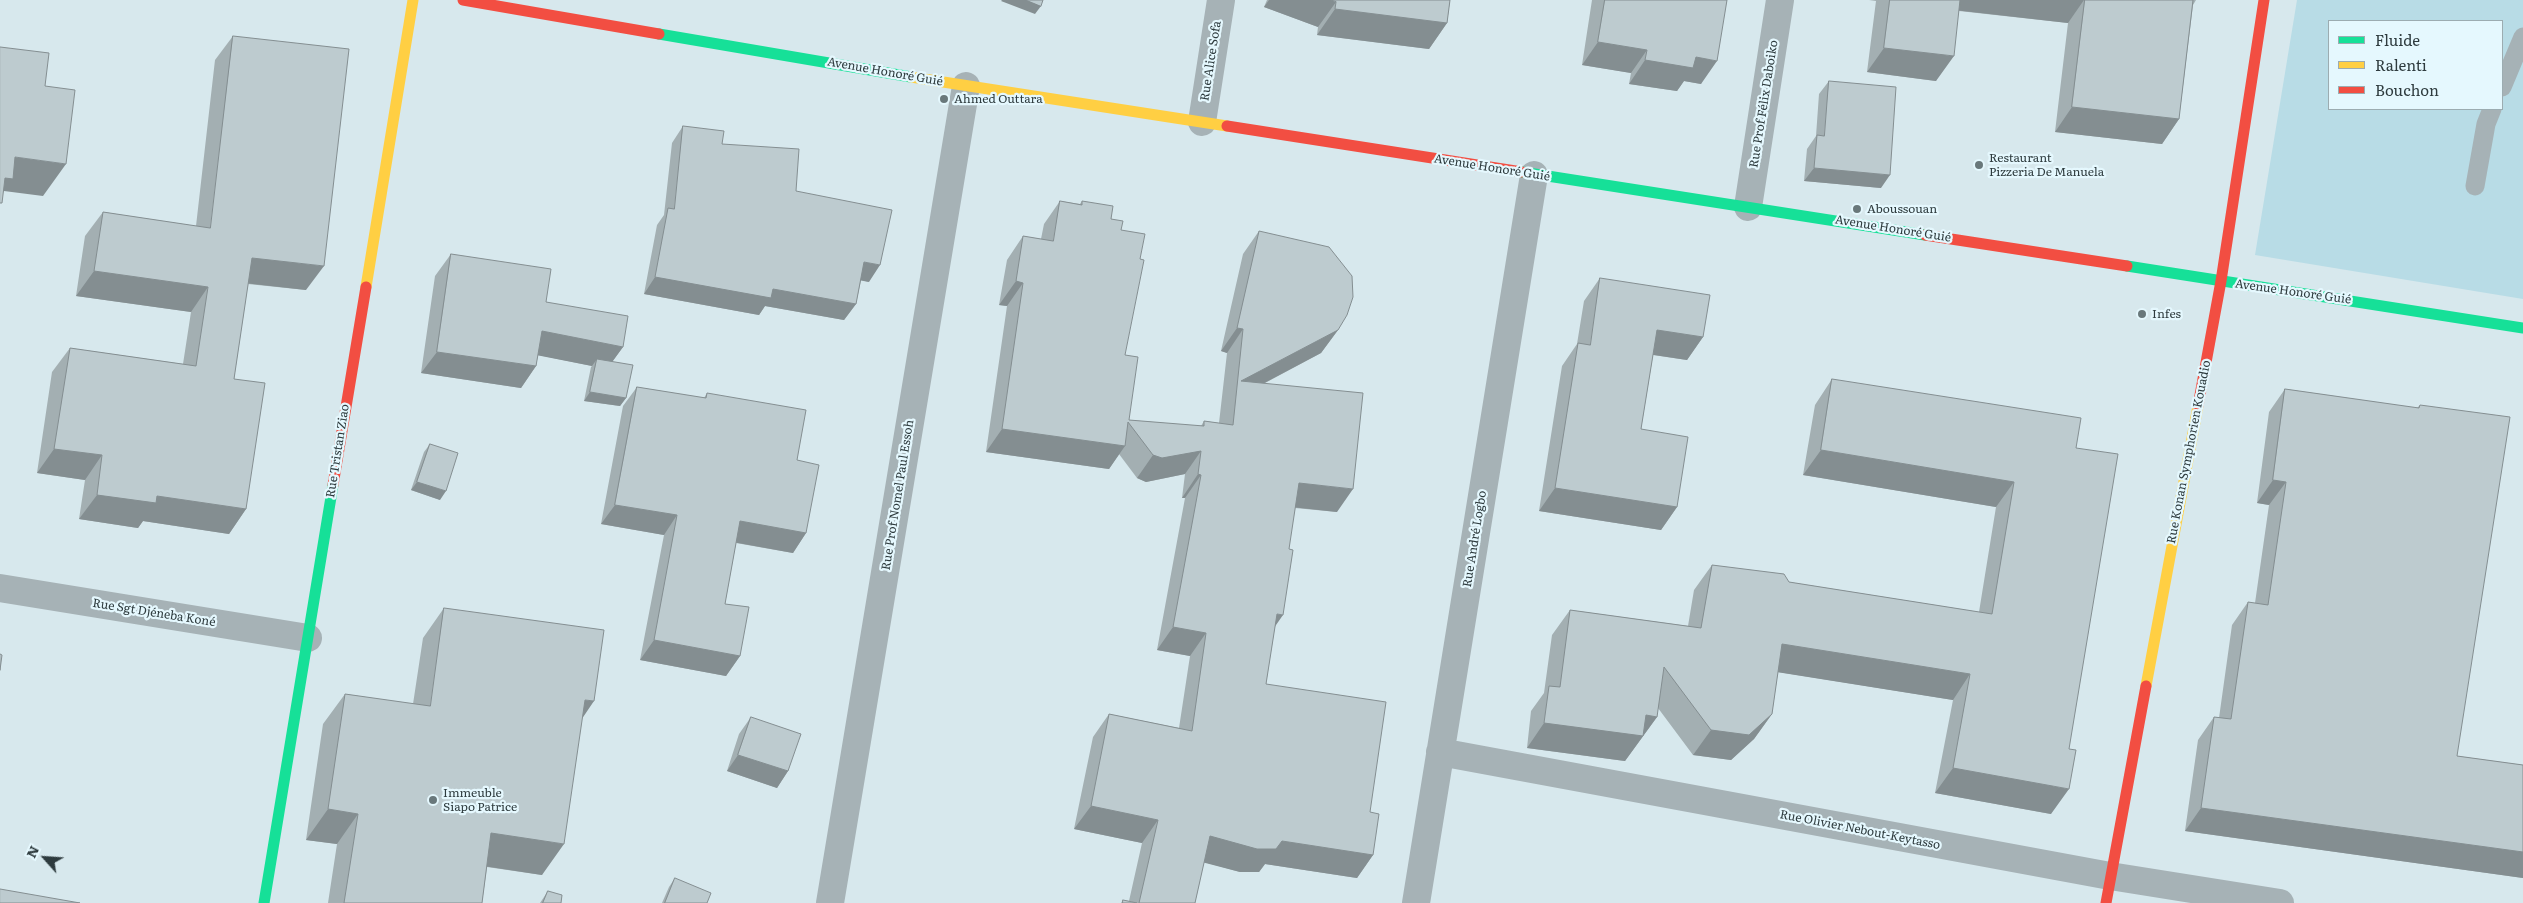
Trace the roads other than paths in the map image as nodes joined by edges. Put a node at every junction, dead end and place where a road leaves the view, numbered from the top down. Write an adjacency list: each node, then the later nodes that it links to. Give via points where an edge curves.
1 (413, 0): 17 (street, Rue Tristan Ziao)
2 (463, 0): 8 (street, Avenue Honoré Guié)
3 (1221, 0): 10 (street, Rue Alice Sofa)
4 (1780, 0): 13 (street, Rue Prof Félix Daboiko)
5 (2264, 0): 14 (street, Rue Konan Symphorien Kouadio)
6 (2523, 37): 7 (lane)
7 (2503, 85)
8 (966, 86): 10 (street, Avenue Honoré Guié); 21 (street, Rue Prof Nomel Paul Essoh)
9 (2492, 110): 12 (lane)
10 (1202, 122): 11 (street, Avenue Honoré Guié)
11 (1534, 175): 13 (street, Avenue Honoré Guié); 18 (street, Rue André Logbo)
12 (2475, 186)
13 (1748, 207): 14 (street, Avenue Honoré Guié)
14 (2221, 281): 15 (street, Avenue Honoré Guié); 19 (street, Rue Konan Symphorien Kouadio)
15 (2523, 328)
16 (0, 588): 17 (street, Rue Sgt Djéneba Koné)
17 (308, 638): 20 (street, Rue Tristan Ziao)
18 (1440, 752): 19 (street, Rue Olivier Nebout-Keytasso); 22 (street, Rue André Logbo)
19 (2110, 876): 23 (street, Rue Konan Symphorien Kouadio); 24 (street, Rue Olivier Nebout-Keytasso)
20 (264, 903)
21 (830, 903)
22 (1416, 903)
23 (2106, 903)
24 (2280, 903)

